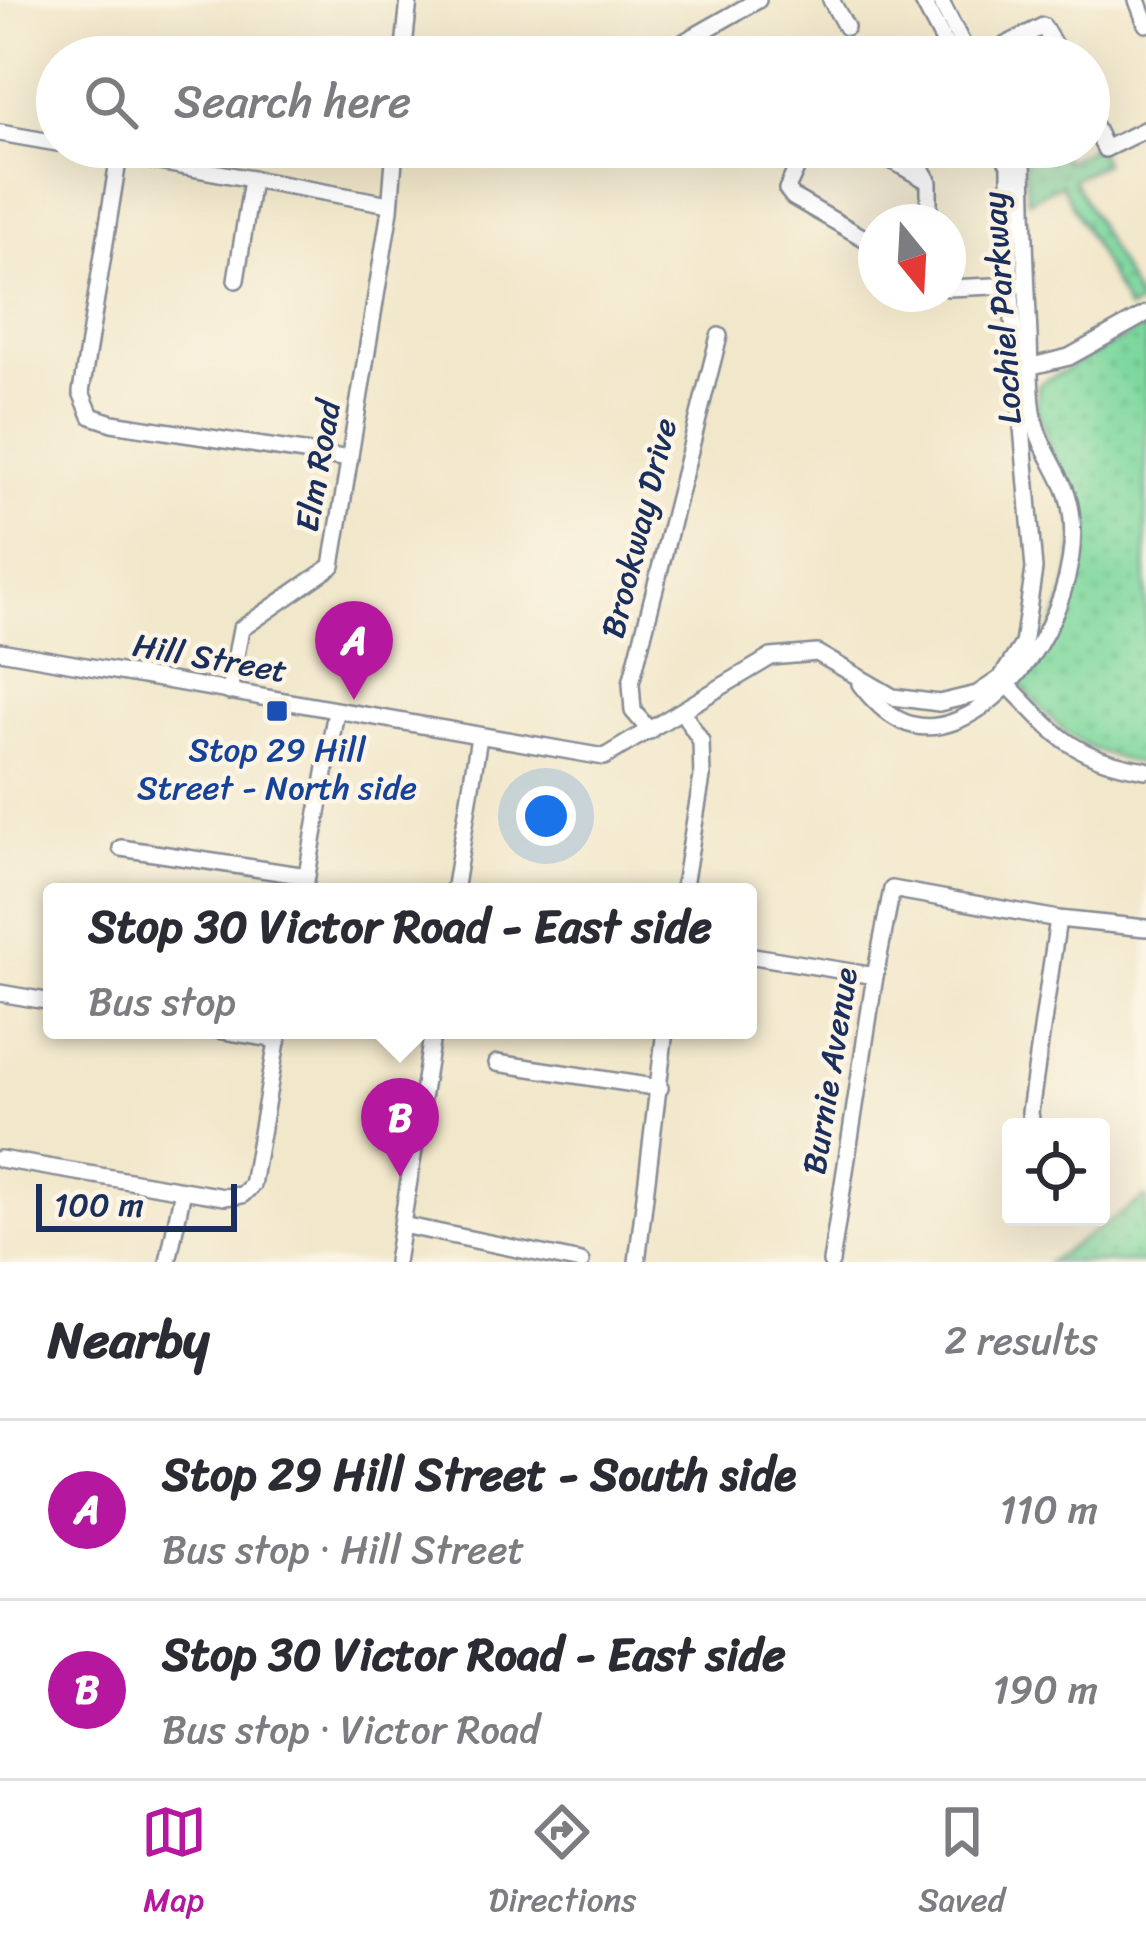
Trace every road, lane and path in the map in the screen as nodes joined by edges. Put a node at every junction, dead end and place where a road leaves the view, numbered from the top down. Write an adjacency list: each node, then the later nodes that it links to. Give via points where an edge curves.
1 (409, 0): 9 (street)
2 (758, 0): 10 (street)
3 (831, 0): 8 (street)
4 (922, 0): 11 (street)
5 (940, 0): 12 (street)
6 (1137, 0): 7 (street)
7 (1146, 24)
8 (846, 27)
9 (406, 36)
10 (695, 36)
11 (950, 36)
12 (957, 36)
13 (1017, 36): 14 (street, via 1043,26)
14 (1048, 36)
15 (1146, 129): 18 (street)
16 (0, 133): 17 (street)
17 (36, 139)
18 (1110, 146)
19 (117, 168): 38 (street, via 81,392 91,416)
20 (191, 168): 27 (street)
21 (393, 168): 29 (street, Elm Road)
22 (796, 168): 31 (street, via 787,189 793,197)
23 (904, 168): 28 (street)
24 (921, 168): 28 (street)
25 (1010, 168): 33 (street, Lochiel Parkway)
26 (1023, 168): 33 (street, Lochiel Parkway)
27 (252, 180): 29 (street); 32 (street)
28 (928, 182): 30 (street)
29 (389, 204): 38 (street, Elm Road)
30 (929, 204)
31 (858, 235)
32 (236, 280)
33 (1018, 285): 34 (street); 37 (street, Lochiel Parkway)
34 (966, 287)
35 (1146, 314): 37 (street, via 1069,357)
36 (719, 336): 45 (street, Brookway Drive, via 631,683 633,711)
37 (1023, 368): 41 (street, Lochiel Parkway, via 1034,568 1023,644); 41 (street, Lochiel Parkway, via 1034,419 1067,495 1073,540 1049,625 1026,667)
38 (350, 459): 42 (street, Elm Road, via 332,566 241,629)
39 (0, 651): 42 (street, Hill Street)
40 (853, 674): 41 (street, Lochiel Parkway, via 893,697 939,703); 41 (street, Lochiel Parkway, via 901,724 929,727 956,721); 44 (street, Lochiel Parkway, via 817,653 771,657)
41 (1005, 682): 47 (street, via 1062,742 1106,764)
42 (229, 692): 43 (street, Hill Street)
43 (336, 711): 46 (street, Hill Street); 50 (street)
44 (682, 713): 45 (street, Hill Street); 52 (street, via 701,741 702,777)
45 (650, 730): 46 (street, Hill Street, via 604,757)
46 (479, 736): 51 (street)
47 (1146, 770)
48 (121, 848): 49 (street)
49 (300, 883)
50 (305, 883)
51 (455, 883)
52 (684, 883)
53 (1058, 919): 54 (street); 56 (street, Burnie Avenue, via 892,890); 64 (street)
54 (1146, 928)
55 (757, 956): 56 (street)
56 (875, 976): 72 (street, Burnie Avenue)
57 (0, 993): 58 (street)
58 (43, 1000)
59 (277, 1039): 66 (street, via 252,1184 224,1197)
60 (432, 1039): 67 (street)
61 (664, 1039): 63 (street)
62 (497, 1063): 63 (street)
63 (660, 1088): 71 (street)
64 (1031, 1118)
65 (0, 1159): 66 (street)
66 (183, 1190): 68 (street)
67 (402, 1225): 69 (street); 70 (street)
68 (168, 1262)
69 (396, 1262)
70 (580, 1262)
71 (637, 1262)
72 (831, 1262)

